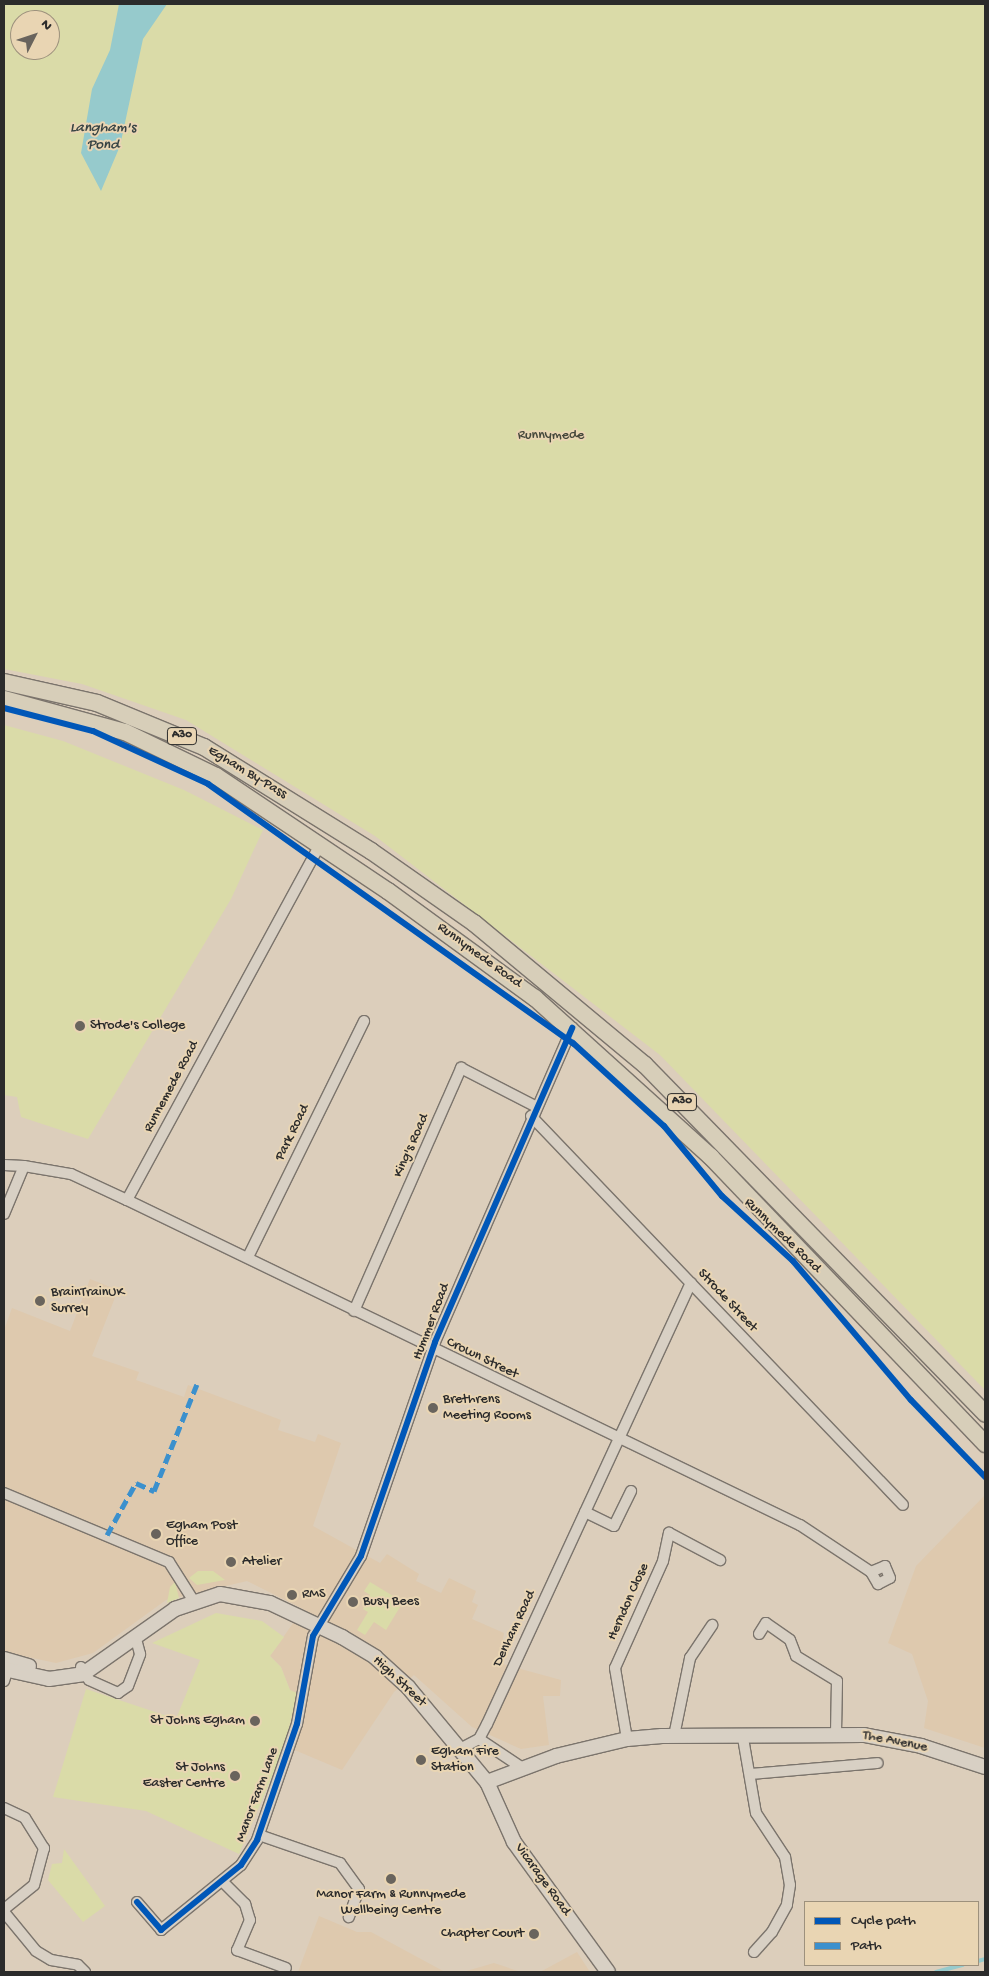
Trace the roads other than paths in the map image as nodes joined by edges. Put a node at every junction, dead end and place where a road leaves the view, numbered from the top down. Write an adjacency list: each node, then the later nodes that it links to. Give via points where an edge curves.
1 (4, 682): 3 (main road, Egham By-Pass / A30, via 66,694 159,726 233,763)
2 (4, 699): 4 (main road, Egham By-Pass / A30, via 94,722 155,745 216,776)
3 (342, 832): 17 (main road, Runnymede Road / A30, via 474,924 621,1043 726,1144)
4 (320, 844): 6 (main road, Runnymede Road / A30); 11 (street, Runnemede Road)
5 (364, 1020): 13 (street, Park Road)
6 (572, 1028): 7 (street, Hummer Road); 19 (main road, Runnymede Road / A30, via 711,1157)
7 (535, 1106): 8 (street, Hummer Road); 15 (street, King's Road, via 462,1068)
8 (531, 1116): 14 (street, Strode Street); 16 (street, Hummer Road)
9 (4, 1165): 10 (street)
10 (24, 1166): 11 (street, via 71,1174); 12 (street)
11 (127, 1200): 13 (street, Crown Street)
12 (4, 1214)
13 (248, 1257): 15 (street, Crown Street)
14 (691, 1282): 18 (street, Denham Road); 22 (street, Strode Street)
15 (354, 1311): 16 (street, Crown Street)
16 (432, 1351): 18 (street, Crown Street); 28 (street, Hummer Road, via 361,1556)
17 (985, 1414)
18 (618, 1439): 23 (street, Denham Road); 25 (street, Crown Street, via 800,1525)
19 (985, 1444)
20 (631, 1491): 23 (street, via 614,1526)
21 (4, 1493): 26 (street, via 169,1562)
22 (903, 1505)
23 (585, 1512): 36 (street, Denham Road)
24 (720, 1560): 37 (street, Herndon Close, via 669,1533 663,1561 615,1668)
25 (872, 1572)
26 (193, 1600): 28 (main road, High Street, via 220,1594 246,1596); 30 (main road)
27 (712, 1625): 34 (street, via 687,1666)
28 (320, 1626): 38 (main road, High Street, via 374,1657 426,1706); 45 (street, Manor Farm Lane, via 306,1660 297,1724)
29 (759, 1634): 33 (street, via 766,1623 790,1640 796,1656 837,1681)
30 (136, 1639): 32 (main road); 32 (street, via 140,1654 128,1686 118,1693)
31 (6, 1668): 32 (main road, via 49,1679)
32 (82, 1670)
33 (836, 1735): 35 (main road, The Avenue); 40 (main road, The Avenue, via 886,1738)
34 (674, 1736): 35 (main road); 37 (main road)
35 (743, 1738): 42 (street)
36 (479, 1739): 38 (street); 41 (street)
37 (627, 1739): 41 (main road)
38 (460, 1749): 43 (main road, High Street)
39 (878, 1763): 42 (street)
40 (985, 1767)
41 (521, 1768): 43 (main road)
42 (750, 1774): 50 (street, via 756,1813 785,1857 790,1884 787,1905 772,1932)
43 (487, 1782): 53 (main road, Vicarage Road, via 514,1842)
44 (4, 1808): 48 (street, via 25,1818 44,1848 34,1885)
45 (259, 1835): 46 (street, Manor Farm Lane, via 245,1860); 49 (street, via 340,1863 359,1889)
46 (222, 1881): 47 (street, Manor Farm Lane, via 161,1930); 51 (street, via 245,1904 250,1920 237,1950)
47 (137, 1902)
48 (4, 1910): 52 (street, via 36,1951 60,1963 78,1965)
49 (349, 1917)
50 (754, 1952)
51 (286, 1968)
52 (85, 1972)
53 (608, 1972)

